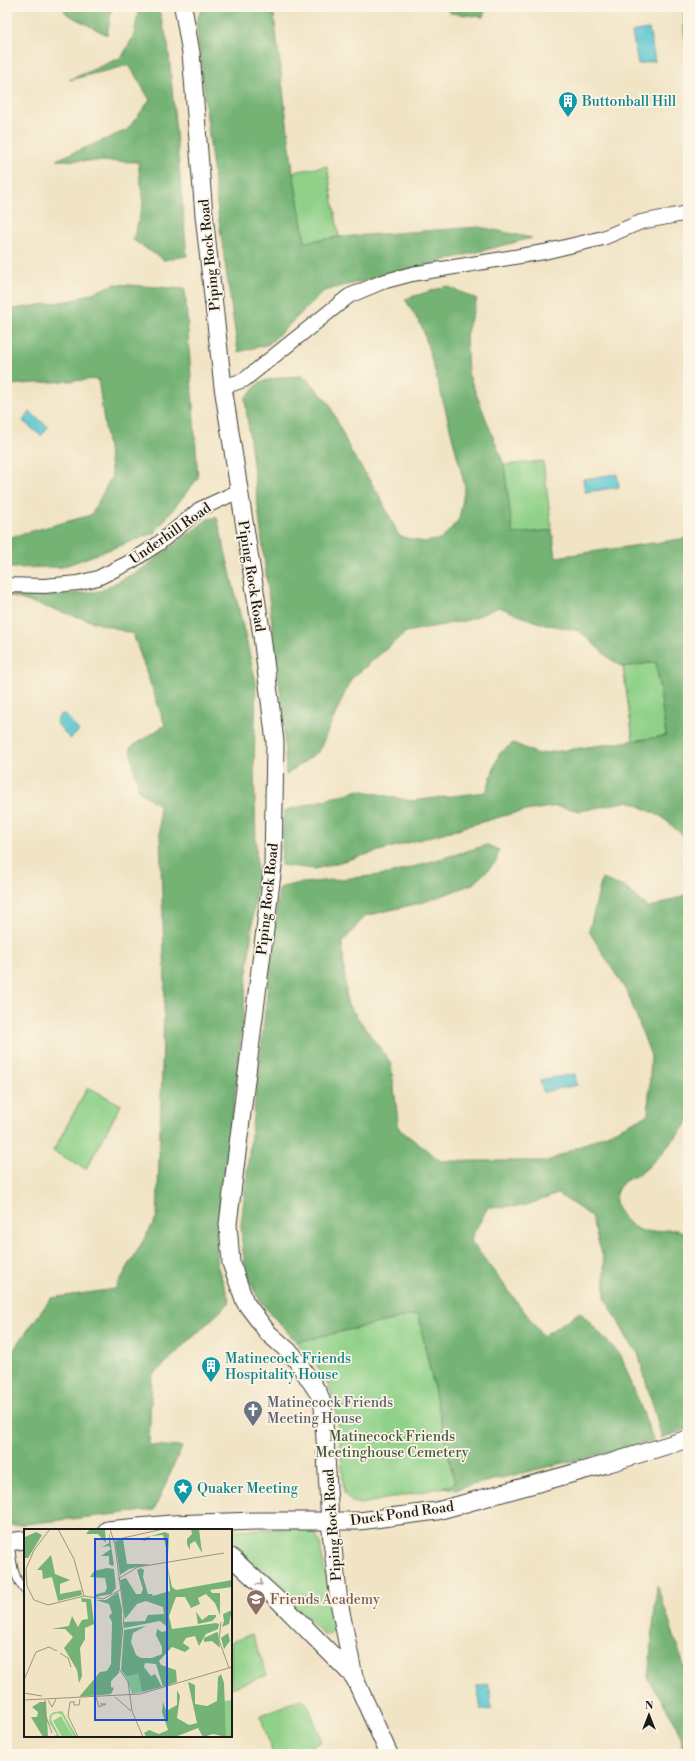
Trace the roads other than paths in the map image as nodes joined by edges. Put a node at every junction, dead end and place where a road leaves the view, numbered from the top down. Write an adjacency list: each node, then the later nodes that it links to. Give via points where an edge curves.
1 (184, 7): 3 (street, Piping Rock Road, via 191,53 204,214)
2 (688, 213): 3 (street, via 641,222 603,238 544,252 412,274 382,282 349,296 244,380)
3 (223, 387): 4 (street, Piping Rock Road)
4 (239, 491): 5 (street, Underhill Road, via 200,509 158,544 98,578 78,583 44,586); 7 (street, Piping Rock Road, via 262,636 275,742 273,866 228,1224 231,1263 245,1302 268,1333 293,1355 319,1394 326,1425)
5 (7, 585)
6 (688, 1439): 7 (street, Duck Pond Road, via 437,1511)
7 (330, 1522): 8 (street, Duck Pond Road, via 255,1521); 13 (street, Piping Rock Road, via 339,1602)
8 (178, 1527): 9 (street, Duck Pond Road)
9 (131, 1529)
10 (14, 1541): 12 (lane, via 14,1571 18,1584)
11 (232, 1558): 13 (street, one-way to 13)
12 (24, 1590)
13 (354, 1677): 14 (street, Piping Rock Road)
14 (389, 1754)

